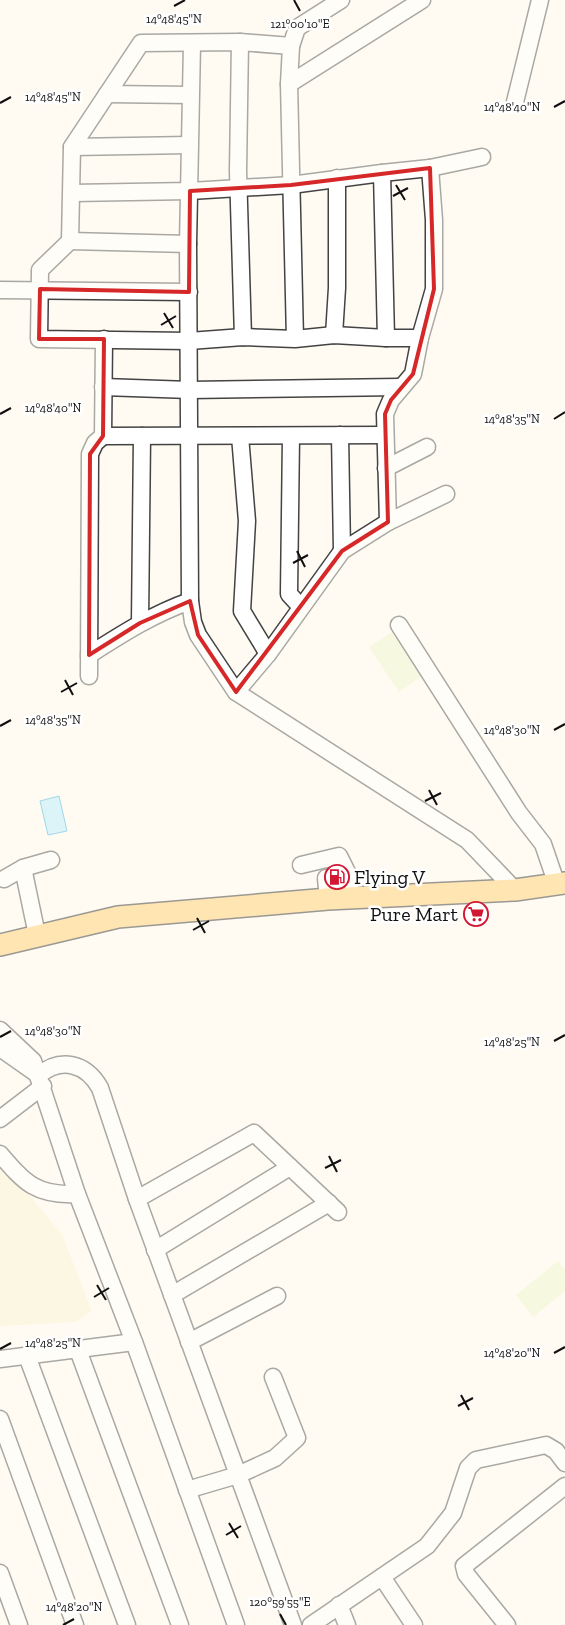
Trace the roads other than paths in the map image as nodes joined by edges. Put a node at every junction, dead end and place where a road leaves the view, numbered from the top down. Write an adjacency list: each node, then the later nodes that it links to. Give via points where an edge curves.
1 (341, 0): 6 (street, via 297,28)
2 (422, 0): 7 (street)
3 (540, 0): 10 (street)
4 (240, 42): 5 (street); 6 (street); 18 (street)
5 (192, 44): 8 (street, via 141,43); 9 (street)
6 (291, 46): 7 (street)
7 (289, 84): 17 (street)
8 (107, 94): 9 (street); 12 (street)
9 (190, 95): 11 (street)
10 (515, 102)
11 (189, 145): 12 (street); 19 (street)
12 (72, 147): 20 (street)
13 (482, 157): 14 (street)
14 (430, 168): 15 (street); 30 (street, via 434,289)
15 (382, 173): 16 (street); 29 (street)
16 (337, 178): 17 (street); 26 (street)
17 (291, 185): 18 (street); 28 (street)
18 (240, 188): 19 (street); 27 (street)
19 (190, 191): 20 (street); 22 (street)
20 (72, 193): 21 (street)
21 (70, 241): 22 (street); 24 (street, via 40,270)
22 (188, 244): 25 (street)
23 (0, 290): 24 (street)
24 (40, 290): 25 (street); 31 (street, via 39,339)
25 (189, 292): 32 (street)
26 (334, 335): 28 (street); 29 (street)
27 (243, 337): 28 (street); 32 (street)
28 (295, 338)
29 (386, 338): 30 (street)
30 (420, 338): 34 (street, via 413,374)
31 (104, 339): 32 (street); 33 (street)
32 (189, 341): 35 (street)
33 (103, 387): 35 (street); 38 (street)
34 (400, 387): 35 (street); 37 (street, via 385,414)
35 (190, 390): 42 (street)
36 (340, 435): 37 (street); 41 (street); 47 (street)
37 (385, 435): 44 (street)
38 (103, 436): 39 (street); 53 (street, via 90,454)
39 (142, 436): 42 (street); 50 (street)
40 (240, 436): 41 (street); 42 (street); 52 (street, via 247,521 242,611)
41 (291, 436): 49 (street, via 290,594)
42 (190, 437): 48 (street)
43 (427, 447): 44 (street)
44 (386, 468): 46 (street)
45 (446, 494): 46 (street)
46 (388, 522): 47 (street)
47 (342, 551): 49 (street)
48 (190, 601): 50 (street); 55 (street, via 198,635)
49 (301, 607): 52 (street)
50 (140, 623): 53 (street)
51 (399, 625): 62 (street, via 519,813 543,844)
52 (268, 654): 55 (street)
53 (89, 655): 54 (street)
54 (89, 676)
55 (236, 692): 64 (street, via 467,840)
56 (51, 860): 59 (street)
57 (320, 862): 58 (street); 60 (street, via 339,856); 63 (street)
58 (301, 865)
59 (23, 868): 61 (street); 66 (street)
60 (349, 876): 63 (street); 65 (street)
61 (4, 879)
62 (561, 884): 64 (main road)
63 (327, 889): 65 (main road); 66 (main road, via 118,917)
64 (515, 890): 65 (main road)
65 (352, 898)
66 (37, 935): 67 (main road)
67 (0, 944)
68 (0, 1030): 70 (street, via 34,1061)
69 (0, 1048): 70 (street)
70 (41, 1080): 71 (street); 74 (street); 75 (street, via 52,1066 66,1064 80,1067 95,1078)
71 (0, 1119)
72 (0, 1154): 74 (street, via 26,1182 43,1192)
73 (290, 1167): 75 (street, via 254,1133); 76 (street); 77 (street, via 333,1208)
74 (77, 1194): 79 (street)
75 (137, 1199): 76 (street)
76 (155, 1250): 77 (street)
77 (172, 1295): 80 (street)
78 (277, 1296): 80 (street)
79 (134, 1342): 81 (street); 89 (street)
80 (189, 1342): 87 (street)
81 (78, 1350): 82 (street); 96 (street)
82 (27, 1356): 83 (street); 95 (street)
83 (0, 1358)
84 (273, 1377): 87 (street, via 297,1438 275,1458)
85 (0, 1419): 94 (street)
86 (565, 1463): 91 (street, via 556,1451 546,1446 476,1460 468,1468 453,1513 427,1546)
87 (238, 1475): 89 (street); 98 (street)
88 (565, 1486): 102 (street, via 464,1566 466,1574)
89 (187, 1490): 97 (street)
90 (0, 1574): 93 (street)
91 (382, 1577): 92 (street); 101 (street)
92 (340, 1605): 99 (street); 100 (street)
93 (19, 1625)
94 (75, 1625)
95 (127, 1625)
96 (180, 1625)
97 (236, 1625)
98 (293, 1625)
99 (311, 1625)
100 (347, 1625)
101 (414, 1625)
102 (507, 1625)

